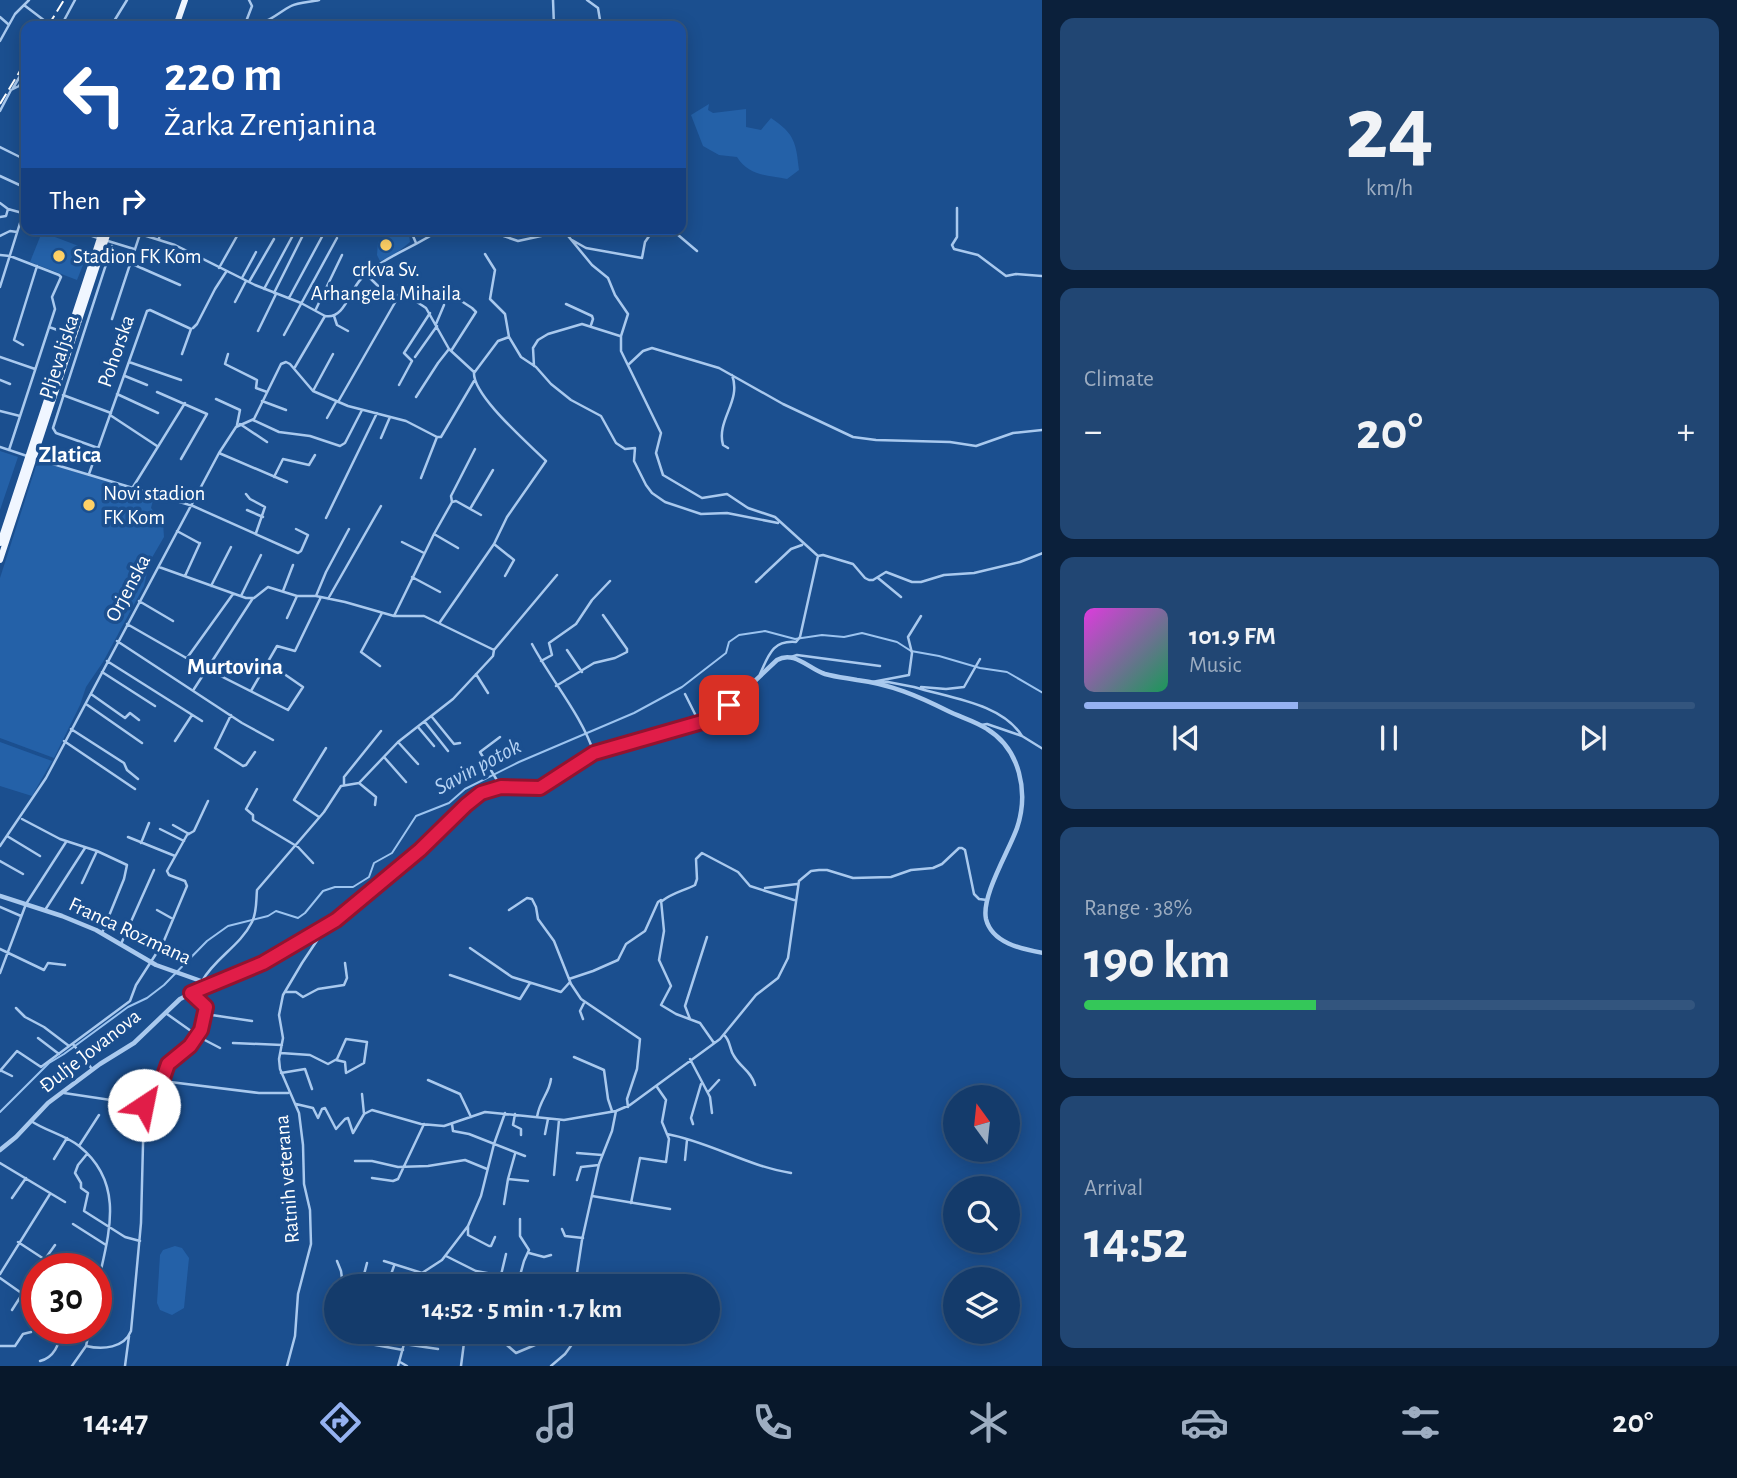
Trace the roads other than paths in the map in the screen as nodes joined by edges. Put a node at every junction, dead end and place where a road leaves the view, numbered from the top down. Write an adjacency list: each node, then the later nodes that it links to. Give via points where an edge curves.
1 (29, 0): 9 (street)
2 (75, 0): 12 (street)
3 (127, 0): 13 (street)
4 (183, 0): 14 (main road)
5 (249, 0): 15 (street)
6 (319, 0): 16 (street, via 294,4)
7 (553, 0): 17 (street)
8 (587, 0): 18 (street, via 598,8)
9 (24, 5): 11 (street); 19 (street)
10 (0, 16): 19 (street)
11 (45, 21)
12 (64, 21)
13 (114, 21)
14 (176, 21)
15 (248, 21)
16 (264, 21)
17 (554, 21)
18 (600, 21)
19 (9, 24): 20 (street)
20 (0, 41)
21 (21, 74): 23 (street)
22 (21, 82): 23 (street)
23 (13, 88): 24 (street)
24 (0, 111)
25 (0, 147): 26 (street)
26 (21, 158)
27 (0, 176): 28 (street)
28 (21, 186)
29 (0, 203): 31 (street)
30 (957, 208): 75 (street, via 954,249 978,255 1006,276)
31 (8, 209): 32 (street); 33 (street, via 6,216)
32 (21, 213)
33 (0, 217)
34 (21, 223): 35 (street)
35 (17, 232): 50 (street); 68 (street)
36 (90, 235): 55 (street)
37 (104, 235): 55 (main road)
38 (140, 235): 62 (street)
39 (144, 235): 56 (street)
40 (159, 235): 56 (street)
41 (238, 235): 71 (street)
42 (303, 235): 80 (street)
43 (323, 235): 83 (street)
44 (430, 235): 59 (street)
45 (499, 235): 53 (street, via 515,241)
46 (542, 235): 53 (street)
47 (568, 235): 58 (street)
48 (650, 235): 58 (street, via 642,258 590,249)
49 (678, 235): 63 (street)
50 (0, 236)
51 (292, 237): 79 (street)
52 (412, 237): 59 (street); 61 (street)
53 (533, 237)
54 (337, 238): 85 (street)
55 (102, 239): 62 (street); 99 (main road)
56 (159, 239): 71 (street)
57 (274, 239): 76 (street)
58 (572, 240): 101 (street, via 608,278 628,312)
59 (416, 243): 61 (street)
60 (112, 246): 103 (street, Pljevaljska)
61 (406, 249): 74 (street)
62 (134, 250): 69 (street, Pljevaljska)
63 (697, 251)
64 (256, 253): 76 (street)
65 (485, 254): 102 (street, via 495,270 490,300 505,314)
66 (0, 255): 68 (street)
67 (342, 255): 88 (street)
68 (10, 256): 70 (street); 73 (street)
69 (130, 263): 77 (street); 92 (street, Pljevaljska)
70 (37, 266): 95 (street, via 61,279 52,297 56,307); 104 (street, via 14,340)
71 (219, 268): 72 (street)
72 (226, 271): 76 (street); 96 (street)
73 (2, 274): 78 (street)
74 (366, 274): 82 (street, via 380,289); 91 (street)
75 (1042, 276)
76 (245, 280): 79 (street); 84 (street)
77 (180, 285)
78 (0, 287)
79 (264, 289): 80 (street)
80 (275, 293): 83 (street); 97 (street)
81 (449, 293): 105 (street, via 476,313)
82 (397, 297): 89 (street, via 414,300); 133 (street)
83 (289, 298): 85 (street)
84 (235, 302)
85 (301, 303): 88 (street); 100 (street)
86 (566, 304): 94 (street, via 592,316)
87 (444, 305): 93 (street)
88 (316, 309): 90 (street)
89 (430, 313): 93 (street); 124 (street, via 404,354 412,361)
90 (326, 316): 91 (street); 114 (street)
91 (334, 316): 98 (street, via 337,325)
92 (112, 319)
93 (436, 325): 105 (street); 110 (street)
94 (590, 325): 101 (street); 113 (street, via 572,326 537,340 532,351)
95 (49, 327): 99 (street); 115 (street)
96 (191, 328): 106 (street); 111 (street, Pohorska, via 148,310)
97 (258, 331)
98 (348, 331)
99 (71, 335): 103 (street); 158 (main road)
100 (284, 335)
101 (621, 336): 112 (street, via 621,351)
102 (509, 337): 113 (street, via 521,357); 116 (street, via 498,341)
103 (81, 338): 129 (street, Pljevaljska)
104 (23, 345)
105 (450, 350): 116 (street); 130 (street)
106 (181, 354)
107 (228, 354): 127 (street, via 225,363 257,380 256,388)
108 (333, 354): 125 (street)
109 (0, 357): 115 (street)
110 (415, 357)
111 (129, 362): 118 (street, Pohorska); 120 (street)
112 (628, 365): 117 (street, via 652,348); 175 (street, via 661,433 656,453 663,475 702,498 727,494)
113 (534, 366): 175 (street, via 560,391 601,416 616,443 635,449 634,461 642,478 658,497 701,514 727,513)
114 (294, 368): 125 (street); 127 (street, via 287,362 281,364)
115 (35, 369): 141 (street)
116 (474, 373): 121 (street)
117 (732, 375): 146 (street, via 853,437 979,446 1007,435); 153 (street, via 736,386 731,411 721,428)
118 (125, 376): 123 (street); 128 (street, Pohorska)
119 (0, 380): 122 (street)
120 (181, 380)
121 (474, 381): 148 (street); 183 (street, via 495,411 546,461)
122 (10, 384)
123 (147, 385)
124 (399, 385)
125 (313, 391): 133 (street)
126 (157, 392): 134 (street)
127 (267, 392): 132 (street)
128 (117, 394): 138 (street); 140 (street, Pohorska)
129 (63, 395): 140 (street); 152 (street, Pljevaljska, via 54,432)
130 (416, 397)
131 (216, 400): 145 (street, via 240,410)
132 (262, 401): 135 (street); 144 (street)
133 (337, 401): 136 (street); 143 (street)
134 (185, 403): 150 (street); 159 (street, via 207,415)
135 (286, 410)
136 (362, 410): 139 (street); 144 (street, via 340,446 279,432)
137 (0, 411): 141 (street)
138 (158, 413)
139 (377, 413): 142 (street); 174 (street)
140 (111, 414): 150 (street); 152 (street, Pohorska)
141 (20, 416): 155 (street)
142 (390, 417): 147 (street); 148 (street)
143 (327, 418)
144 (253, 420): 145 (street)
145 (239, 425): 149 (street); 156 (street, Orjenska)
146 (1042, 430)
147 (381, 438)
148 (437, 438): 163 (street)
149 (267, 442)
150 (158, 446): 165 (street)
151 (0, 447): 155 (street)
152 (98, 448): 161 (street, Pohorska)
153 (728, 448)
154 (475, 449): 167 (street)
155 (9, 450): 158 (street)
156 (219, 453): 162 (street); 168 (street, Orjenska)
157 (315, 455): 162 (street, via 309,465 284,459)
158 (31, 457): 161 (street); 182 (main road); 191 (main road)
159 (181, 458)
160 (493, 470): 170 (street)
161 (89, 474): 165 (street)
162 (274, 477): 164 (street)
163 (421, 478)
164 (287, 482)
165 (133, 487): 168 (street)
166 (246, 494): 173 (street, via 263,505)
167 (452, 502): 170 (street); 180 (street)
168 (190, 505): 178 (street, Orjenska); 179 (street)
169 (381, 506): 210 (street)
170 (470, 509): 172 (street)
171 (247, 510): 173 (street)
172 (481, 515)
173 (263, 517): 179 (street)
174 (326, 518)
175 (779, 523): 184 (street)
176 (296, 529): 179 (street, via 308,535 298,552)
177 (349, 529): 207 (street, via 326,572)
178 (177, 531): 193 (street, Orjenska); 195 (street, via 201,544)
179 (256, 533)
180 (434, 534): 186 (street); 188 (street)
181 (402, 542): 188 (street)
182 (0, 543)
183 (494, 544): 196 (street, via 514,560); 218 (street)
184 (804, 545): 190 (street); 200 (street, via 791,549)
185 (231, 547): 201 (street)
186 (458, 548)
187 (1042, 552): 198 (street, via 1020,562 921,582 886,572)
188 (424, 553): 197 (street)
189 (261, 555): 205 (street)
190 (818, 556): 198 (street, via 853,564 865,578); 236 (street, via 799,638 778,644)
191 (0, 560)
192 (293, 565): 202 (street)
193 (158, 566): 195 (street); 211 (street, Orjenska)
194 (557, 575): 222 (street)
195 (185, 576): 201 (street)
196 (505, 576)
197 (412, 578): 203 (street); 214 (street)
198 (878, 578): 208 (street)
199 (610, 580): 228 (street, via 576,624 549,643 551,656)
200 (756, 582)
201 (211, 586): 204 (street)
202 (283, 592): 206 (street); 209 (street, via 267,587)
203 (440, 592)
204 (233, 594): 205 (street); 225 (street)
205 (241, 596): 209 (street)
206 (297, 596): 207 (street); 216 (street)
207 (319, 597): 210 (street); 241 (street, via 295,652 277,646)
208 (901, 597)
209 (253, 598): 231 (street)
210 (328, 599): 212 (street)
211 (139, 601): 217 (street); 219 (street, Orjenska)
212 (382, 613): 214 (street); 229 (street, via 361,652)
213 (603, 615): 234 (street, via 628,651)
214 (394, 616): 218 (street, via 421,615)
215 (921, 616): 237 (street, via 908,637 912,651 907,677)
216 (287, 618)
217 (173, 621)
218 (440, 622): 222 (street)
219 (126, 624): 220 (street, Orjenska); 225 (street)
220 (117, 641): 227 (street, Orjenska); 240 (street)
221 (532, 644): 228 (street)
222 (494, 650): 235 (street)
223 (567, 650): 234 (street)
224 (791, 657): 230 (street); 236 (street, via 777,660); 237 (street, via 824,673)
225 (187, 658): 231 (street)
226 (980, 659): 239 (street, via 964,687)
227 (107, 661): 233 (street, Orjenska); 247 (street)
228 (541, 661): 238 (street)
229 (380, 666)
230 (880, 666)
231 (206, 669): 240 (street); 241 (street)
232 (277, 669): 241 (street, via 303,687 289,709)
233 (102, 672): 243 (street, Orjenska); 246 (street)
234 (582, 672): 238 (street)
235 (476, 674): 242 (street); 249 (street)
236 (759, 678): 253 (street, via 715,717)
237 (874, 682): 239 (street); 254 (street)
238 (556, 686): 271 (street, via 586,731)
239 (914, 687): 258 (street, via 991,711)
240 (193, 691): 248 (street)
241 (251, 691)
242 (488, 693)
243 (91, 694): 245 (street, Orjenska); 250 (street, via 125,718 129,713)
244 (685, 694): 253 (street, via 696,716)
245 (86, 704): 256 (street, Orjenska); 264 (street)
246 (155, 706)
247 (192, 715): 251 (street); 262 (street)
248 (231, 715): 260 (street); 270 (street, via 215,748 243,766)
249 (432, 717): 252 (street); 265 (street, via 454,744)
250 (139, 720)
251 (202, 721)
252 (425, 722): 255 (street); 269 (street)
253 (694, 725): 271 (street)
254 (981, 725): 258 (street); 309 (street, via 1011,753 1021,784 1017,827)
255 (418, 727): 263 (street); 266 (street)
256 (71, 729): 261 (street, Orjenska); 274 (street, via 124,762)
257 (381, 730): 277 (street, via 344,777)
258 (1022, 736): 268 (street)
259 (500, 737): 278 (street, via 480,752)
260 (272, 740)
261 (64, 741): 279 (street); 284 (street, Orjenska)
262 (176, 741)
263 (398, 742): 272 (street); 273 (street)
264 (142, 743)
265 (460, 743)
266 (434, 746)
267 (326, 748): 283 (street, via 294,800)
268 (1042, 749)
269 (448, 751)
270 (256, 752)
271 (594, 753): 278 (street, via 540,788)
272 (384, 757): 275 (street); 276 (street)
273 (418, 764)
274 (138, 779)
275 (406, 782)
276 (359, 783): 277 (street); 282 (street, via 376,797)
277 (344, 784): 283 (street)
278 (501, 787): 318 (street, Đulje Jovanova, via 474,797 420,850)
279 (135, 789)
280 (257, 789): 295 (street, via 246,809 253,820)
281 (208, 801): 288 (street, via 196,829)
282 (375, 804)
283 (319, 817): 295 (street)
284 (21, 818): 289 (street, Orjenska); 292 (street)
285 (149, 823): 293 (street)
286 (173, 825): 288 (street)
287 (160, 830): 291 (street)
288 (189, 834): 291 (street)
289 (7, 836): 294 (street, Orjenska); 298 (street)
290 (128, 837): 293 (street)
291 (184, 841): 299 (street)
292 (66, 842): 296 (street); 311 (street)
293 (141, 842): 299 (street)
294 (0, 846)
295 (296, 846): 301 (street); 333 (street, via 257,891 252,921 215,962)
296 (85, 848): 297 (street); 313 (street)
297 (97, 851): 304 (street); 319 (street, via 128,866)
298 (40, 856)
299 (175, 856): 317 (street, via 168,874 187,886)
300 (0, 861): 303 (street)
301 (313, 863)
302 (154, 870): 321 (street)
303 (23, 874)
304 (82, 883)
305 (798, 884): 306 (street); 308 (street); 309 (street, via 802,877 819,870 880,879 926,870 962,848 974,894)
306 (762, 889): 308 (street); 310 (street, via 750,886 738,873 702,853 696,859 695,885)
307 (0, 896): 311 (street, Franca Rozmana)
308 (795, 900): 344 (street, via 784,968)
309 (988, 900): 325 (street, via 987,920 997,935 1017,948)
310 (662, 901): 331 (street, via 657,902 645,931 626,944 618,960); 341 (street, via 664,931 659,960 671,986 662,1005)
311 (26, 904): 313 (street, Franca Rozmana); 316 (street)
312 (0, 907): 316 (street)
313 (45, 910): 319 (street, Franca Rozmana)
314 (157, 910): 317 (street)
315 (509, 910): 331 (street, via 527,898 534,902)
316 (21, 916): 324 (street)
317 (173, 919): 326 (street)
318 (331, 923): 333 (street, Đulje Jovanova, via 263,963); 334 (street, Ratnih veterana)
319 (102, 933): 321 (street, Franca Rozmana)
320 (707, 937): 341 (street, via 685,1006)
321 (121, 944): 326 (street, Franca Rozmana)
322 (470, 948): 332 (street, via 512,977)
323 (0, 949): 324 (street)
324 (8, 953): 328 (street, via 44,970 48,963); 329 (street)
325 (1042, 953)
326 (151, 963): 333 (street, Franca Rozmana); 350 (street, via 128,1004)
327 (345, 963): 334 (street, via 344,985 303,997)
328 (65, 965)
329 (0, 973)
330 (450, 975): 332 (street, via 520,999)
331 (570, 981): 332 (street, via 561,992); 336 (street)
332 (530, 983)
333 (204, 984): 335 (street, Đulje Jovanova)
334 (285, 992): 349 (street, Ratnih veterana, via 279,1015)
335 (191, 993): 338 (street, Đulje Jovanova); 339 (street, via 206,1006)
336 (584, 1003): 340 (street); 377 (street, via 641,1041)
337 (16, 1008): 350 (street)
338 (164, 1012): 343 (street); 357 (street, Đulje Jovanova, via 138,1040)
339 (205, 1014): 342 (street); 345 (street)
340 (583, 1019)
341 (690, 1019): 348 (street, via 700,1023)
342 (252, 1021)
343 (191, 1031)
344 (724, 1035): 348 (street); 367 (street)
345 (197, 1037): 351 (street); 364 (street, via 168,1064)
346 (38, 1038): 353 (street)
347 (233, 1043): 349 (street)
348 (714, 1044): 355 (street)
349 (282, 1045): 352 (street, Ratnih veterana)
350 (73, 1046): 353 (street); 357 (street)
351 (220, 1048)
352 (281, 1053): 356 (street, via 310,1055 326,1064); 359 (street, Ratnih veterana)
353 (59, 1054): 358 (street, via 39,1067 16,1051)
354 (574, 1057): 378 (street, via 604,1070)
355 (690, 1059): 365 (street); 368 (street)
356 (336, 1060): 356 (street, via 346,1039 368,1042 364,1063 354,1070 346,1073 345,1062)
357 (92, 1069): 370 (street, Đulje Jovanova)
358 (0, 1070): 360 (street)
359 (281, 1073): 369 (street, via 304,1069); 372 (street, Ratnih veterana)
360 (12, 1076)
361 (551, 1079): 385 (street)
362 (428, 1080): 384 (street, via 460,1094)
363 (719, 1080): 371 (street)
364 (162, 1081): 372 (street); 376 (street)
365 (701, 1084): 371 (street); 391 (street)
366 (128, 1085): 374 (street)
367 (755, 1086)
368 (657, 1087): 377 (street); 392 (street, via 666,1098 662,1126)
369 (312, 1089)
370 (62, 1091): 374 (street, via 69,1096); 388 (street, Đulje Jovanova)
371 (708, 1092): 380 (street)
372 (289, 1093): 375 (street, Ratnih veterana)
373 (362, 1094): 381 (street)
374 (121, 1103): 376 (street)
375 (296, 1104): 381 (street, via 313,1108 318,1118 326,1108 336,1129 348,1118 353,1133); 477 (street, Ratnih veterana, via 311,1244)
376 (144, 1105): 433 (street)
377 (628, 1107): 378 (street)
378 (614, 1111): 387 (street); 403 (street)
379 (505, 1113): 382 (street); 384 (street); 397 (street)
380 (712, 1113)
381 (364, 1114): 389 (street, via 373,1110)
382 (515, 1114): 385 (street); 394 (street, via 513,1125 522,1129)
383 (99, 1115): 398 (street)
384 (471, 1117): 390 (street)
385 (537, 1117): 386 (street)
386 (548, 1119): 387 (street); 393 (street)
387 (559, 1120): 413 (street)
388 (31, 1121): 396 (street); 399 (street, Đulje Jovanova)
389 (424, 1124): 390 (street); 410 (street)
390 (452, 1124): 397 (street, via 453,1132)
391 (693, 1124)
392 (667, 1133): 395 (street); 423 (street, via 666,1163 640,1158)
393 (545, 1134)
394 (521, 1135)
395 (685, 1137): 406 (street); 412 (street, via 766,1169)
396 (67, 1138): 398 (street); 405 (street)
397 (494, 1144): 402 (street); 411 (street)
398 (79, 1146): 401 (street)
399 (0, 1150)
400 (577, 1153): 403 (street)
401 (88, 1154): 429 (street, via 107,1186); 429 (street, via 75,1173 88,1194 84,1211)
402 (515, 1154): 404 (street); 416 (street)
403 (602, 1155): 409 (street)
404 (525, 1157)
405 (54, 1159)
406 (685, 1160)
407 (355, 1161): 410 (street)
408 (0, 1163): 414 (street)
409 (599, 1165): 417 (street, via 583,1166); 420 (street)
410 (405, 1166): 411 (street, via 461,1160); 415 (street, via 395,1180)
411 (487, 1169): 428 (street)
412 (791, 1173)
413 (554, 1175)
414 (26, 1178): 419 (street); 421 (street)
415 (372, 1178)
416 (508, 1180): 418 (street); 424 (street)
417 (577, 1180)
418 (528, 1181)
419 (50, 1194): 422 (street); 434 (street)
420 (592, 1196): 423 (street); 432 (street)
421 (12, 1198)
422 (65, 1202)
423 (631, 1202): 425 (street)
424 (504, 1204)
425 (670, 1209)
426 (520, 1219): 440 (street, via 520,1236)
427 (73, 1224): 436 (street)
428 (468, 1226): 431 (street, via 468,1236 489,1246); 443 (street)
429 (110, 1228): 433 (street); 436 (street)
430 (562, 1229): 432 (street, via 568,1237)
431 (495, 1237)
432 (583, 1238): 455 (street)
433 (140, 1241): 460 (street)
434 (18, 1242): 437 (street); 456 (street)
435 (55, 1245): 438 (street)
436 (106, 1245): 439 (street)
437 (35, 1253)
438 (49, 1253)
439 (104, 1253)
440 (529, 1253): 442 (street); 454 (street)
441 (506, 1254): 453 (street)
442 (551, 1255)
443 (446, 1256): 448 (street); 452 (street, via 475,1271)
444 (337, 1261): 449 (street)
445 (384, 1262): 447 (street)
446 (367, 1263): 450 (street)
447 (394, 1266): 448 (street); 451 (street)
448 (422, 1273)
449 (340, 1274)
450 (364, 1274)
451 (391, 1274)
452 (494, 1274)
453 (501, 1274)
454 (520, 1274)
455 (578, 1274)
456 (0, 1276): 457 (street)
457 (21, 1293)
458 (21, 1296): 459 (street)
459 (12, 1310)
460 (129, 1336): 470 (street, via 108,1347); 476 (street)
461 (21, 1337): 469 (street, via 14,1347)
462 (57, 1344): 473 (street, via 49,1358)
463 (370, 1344): 472 (street)
464 (404, 1344): 471 (street); 472 (street)
465 (464, 1344): 479 (street)
466 (506, 1344): 467 (street, via 516,1353)
467 (535, 1344)
468 (572, 1344): 480 (street)
469 (0, 1346)
470 (86, 1346): 475 (street)
471 (438, 1349)
472 (403, 1350): 474 (street)
473 (40, 1361)
474 (399, 1364): 478 (street)
475 (72, 1366)
476 (125, 1366)
477 (287, 1366)
478 (407, 1366)
479 (461, 1366)
480 (551, 1366)

